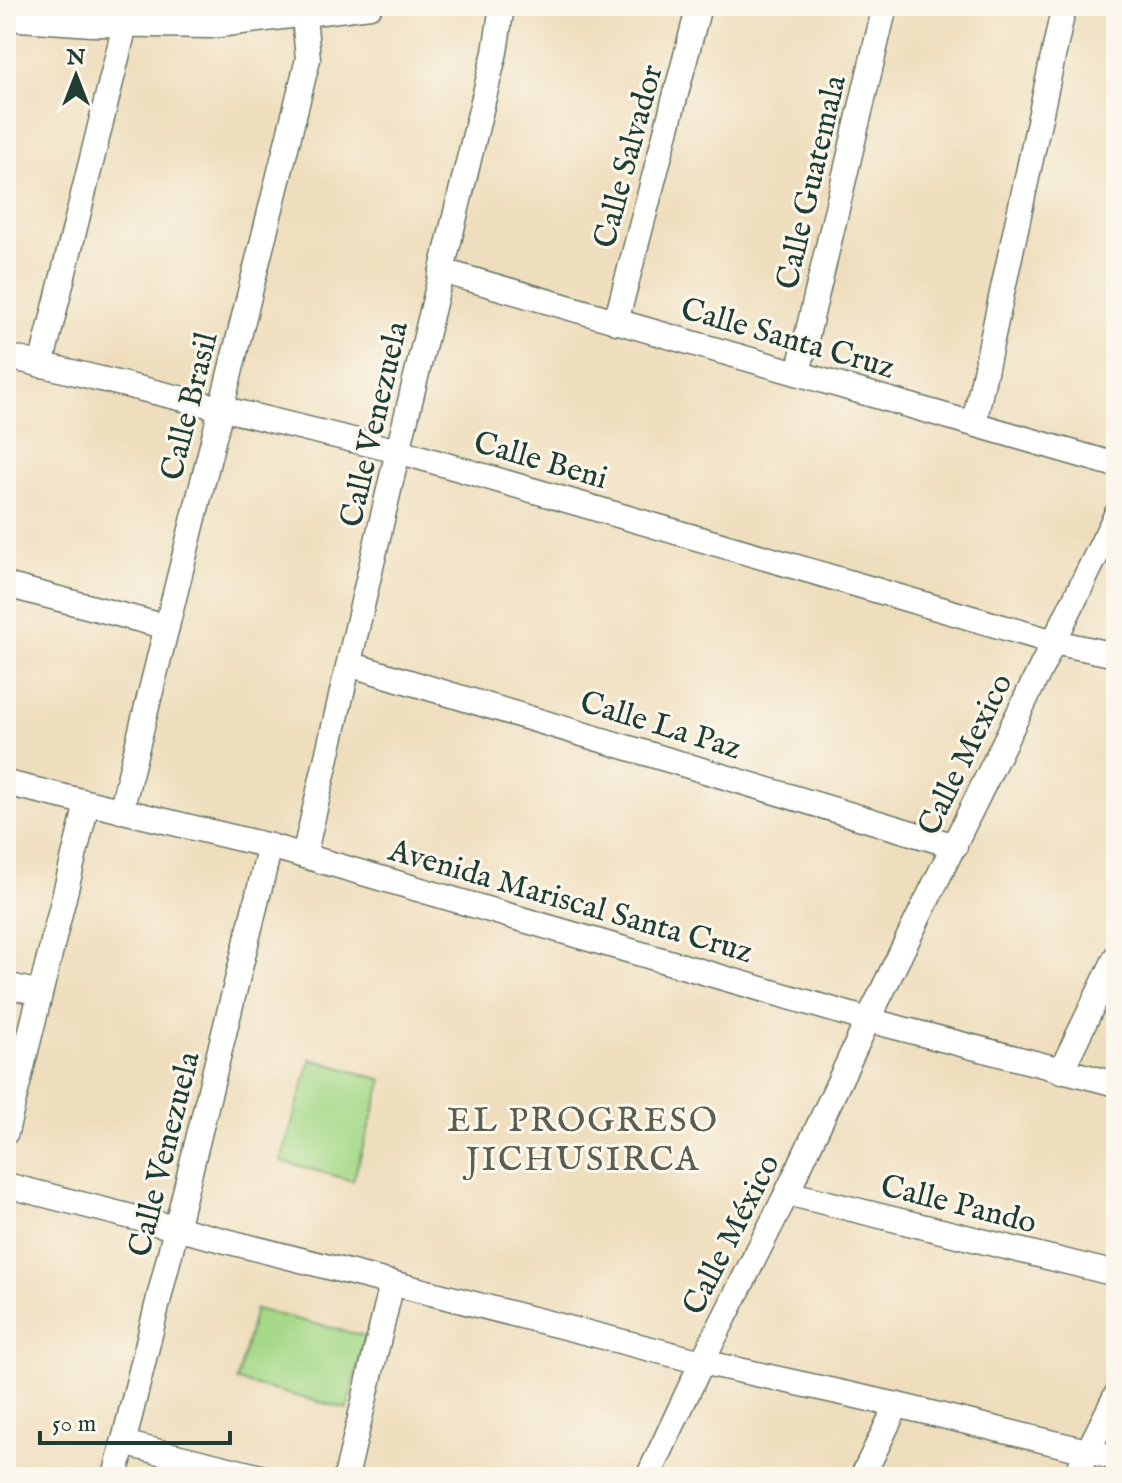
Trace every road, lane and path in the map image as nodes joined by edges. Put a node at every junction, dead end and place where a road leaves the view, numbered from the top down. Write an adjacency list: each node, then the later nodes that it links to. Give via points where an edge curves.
1 (370, 6): 7 (street)
2 (502, 6): 10 (street, Calle Venezuela)
3 (699, 6): 11 (street, Calle Salvador)
4 (885, 6): 14 (street, Calle Guatemala)
5 (1064, 6): 16 (street)
6 (46, 14): 8 (street); 9 (street)
7 (304, 16): 9 (street, via 211,26); 15 (street, Calle Brasil, via 308,59)
8 (6, 18)
9 (125, 25): 13 (street)
10 (442, 271): 11 (street, Calle Santa Cruz); 17 (street, Calle Venezuela)
11 (616, 322): 14 (street, Calle Santa Cruz)
12 (6, 356): 13 (street, Calle Beni)
13 (41, 365): 15 (street, Calle Beni)
14 (798, 373): 16 (street, Calle Santa Cruz)
15 (220, 408): 17 (street, Calle Beni); 21 (street, Calle Brasil)
16 (974, 423): 18 (street, Calle Santa Cruz)
17 (398, 451): 22 (street, Calle Beni); 24 (street, Calle Venezuela)
18 (1116, 465)
19 (1116, 515): 22 (street, Calle Mexico)
20 (6, 585): 21 (street)
21 (167, 627): 27 (street, Calle Brasil)
22 (1054, 642): 23 (street, Calle Beni); 29 (street, Calle Mexico)
23 (1116, 655)
24 (349, 664): 29 (street, Calle La Paz); 30 (street, Calle Venezuela)
25 (6, 783): 26 (street, Avenida Mariscal Santa Cruz)
26 (87, 804): 27 (street, Avenida Mariscal Santa Cruz); 33 (street)
27 (121, 811): 28 (street, Avenida Mariscal Santa Cruz)
28 (270, 846): 30 (street, Avenida Mariscal Santa Cruz); 40 (street, Calle Venezuela)
29 (955, 846): 34 (street, Calle Mexico)
30 (304, 856): 34 (street, Avenida Mariscal Santa Cruz)
31 (1116, 957): 35 (street)
32 (6, 985): 33 (street)
33 (39, 993): 37 (street)
34 (868, 1020): 35 (street, Avenida Mariscal Santa Cruz); 39 (street, Calle México)
35 (1061, 1071): 36 (street, Avenida Mariscal Santa Cruz)
36 (1116, 1084)
37 (6, 1132)
38 (6, 1185): 40 (street)
39 (787, 1193): 41 (street, Calle Pando); 43 (street, Calle México)
40 (178, 1227): 42 (street); 46 (street, Calle Venezuela)
41 (1116, 1274)
42 (392, 1283): 43 (street); 51 (street)
43 (702, 1362): 45 (street); 52 (street, Calle México)
44 (1116, 1395): 47 (street)
45 (897, 1405): 47 (street); 53 (street)
46 (123, 1443): 49 (street, Calle Venezuela); 50 (street)
47 (1087, 1452): 48 (street); 54 (street)
48 (1116, 1458)
49 (115, 1477)
50 (261, 1477)
51 (346, 1477)
52 (648, 1477)
53 (862, 1477)
54 (1075, 1477)

